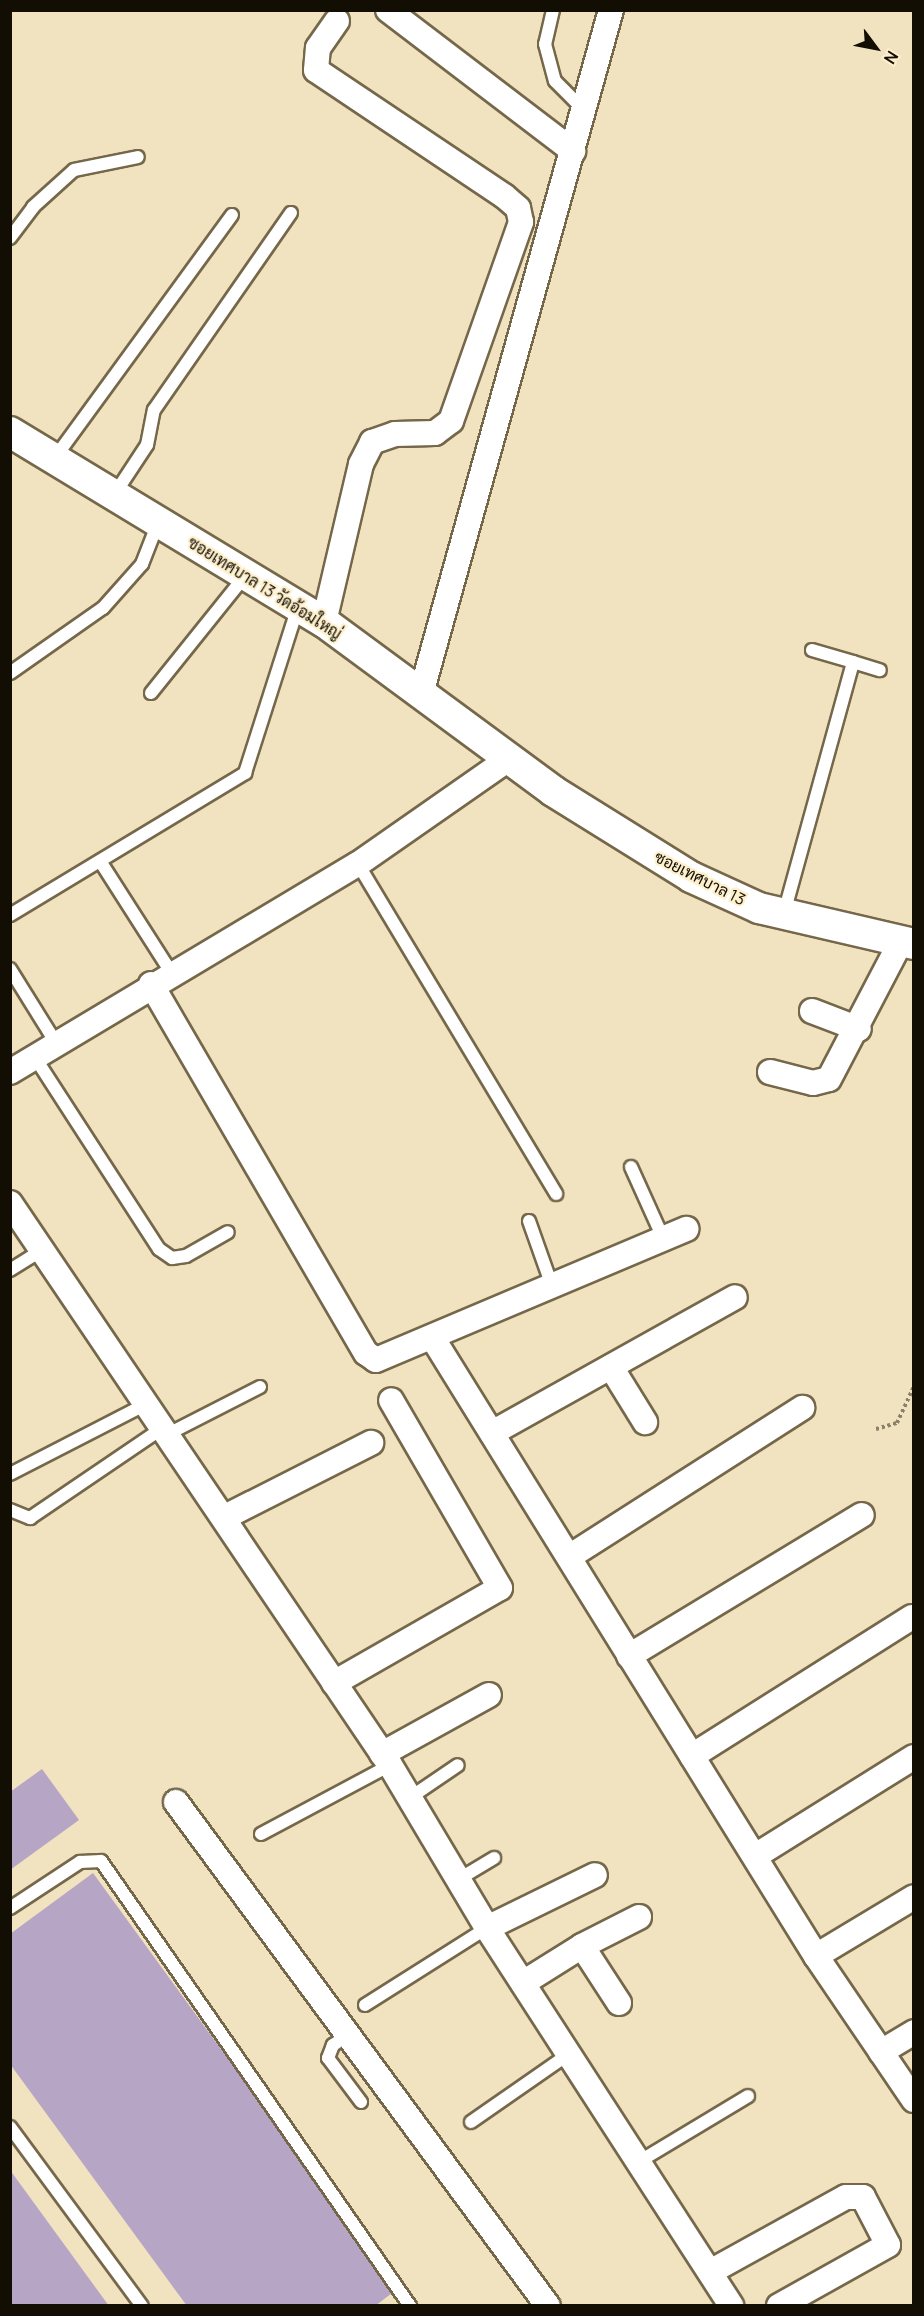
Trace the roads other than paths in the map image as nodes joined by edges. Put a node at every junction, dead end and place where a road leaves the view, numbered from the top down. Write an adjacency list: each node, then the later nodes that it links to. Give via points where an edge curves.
1 (388, 10): 6 (street)
2 (553, 10): 5 (lane, via 545,45 555,81)
3 (611, 10): 5 (street)
4 (337, 21): 17 (street, via 318,48 316,70 504,196 518,208 521,222 451,421 435,433 395,434 372,442 361,464)
5 (586, 112): 6 (street)
6 (573, 151): 22 (street)
7 (138, 157): 10 (lane, via 74,170 33,207)
8 (291, 213): 13 (lane, via 154,410 147,445)
9 (232, 215): 12 (lane)
10 (10, 238)
11 (10, 432): 12 (street, ซอยเทศบาล 13 วัดอ้อมใหญ่)
12 (54, 459): 13 (street, ซอยเทศบาล 13 วัดอ้อมใหญ่)
13 (114, 495): 14 (street, ซอยเทศบาล 13 วัดอ้อมใหญ่)
14 (159, 522): 15 (street, ซอยเทศบาล 13 วัดอ้อมใหญ่); 21 (lane, via 142,564 103,608)
15 (246, 575): 16 (street, ซอยเทศบาล 13 วัดอ้อมใหญ่); 23 (lane)
16 (299, 607): 17 (street, ซอยเทศบาล 13 วัดอ้อมใหญ่); 25 (lane, via 245,773)
17 (324, 622): 22 (street, ซอยเทศบาล 13 วัดอ้อมใหญ่)
18 (812, 650): 19 (lane)
19 (853, 662): 20 (lane); 27 (lane)
20 (880, 670)
21 (10, 673)
22 (422, 690): 24 (street, ซอยเทศบาล 13 วัดอ้อมใหญ่)
23 (151, 693)
24 (510, 758): 26 (street); 27 (street, ซอยเทศบาล 13, via 692,877)
25 (100, 861): 28 (lane); 31 (lane)
26 (358, 864): 31 (street); 39 (lane)
27 (784, 914): 29 (street, ซอยเทศบาล 13)
28 (10, 915)
29 (907, 942): 33 (street)
30 (10, 969): 34 (lane)
31 (161, 978): 34 (street); 49 (street, via 366,1353 376,1360)
32 (812, 1011): 33 (street)
33 (859, 1029): 37 (street, via 830,1079 813,1083)
34 (56, 1043): 35 (street)
35 (34, 1056): 36 (street); 43 (lane, via 159,1249 172,1258 186,1256)
36 (10, 1071)
37 (770, 1072)
38 (631, 1167): 44 (lane)
39 (556, 1194)
40 (10, 1203): 45 (street)
41 (529, 1221): 47 (lane)
42 (686, 1228): 44 (street)
43 (228, 1232)
44 (663, 1238): 47 (street)
45 (42, 1250): 46 (lane); 53 (street)
46 (10, 1270)
47 (552, 1286): 49 (street)
48 (735, 1297): 50 (street)
49 (432, 1337): 57 (street)
50 (611, 1366): 55 (street); 57 (street)
51 (260, 1387): 56 (lane)
52 (391, 1400): 66 (street, via 500,1588)
53 (149, 1403): 56 (street); 59 (lane)
54 (802, 1408): 63 (street)
55 (645, 1422)
56 (167, 1430): 60 (lane, via 30,1518); 62 (street)
57 (492, 1433): 63 (street)
58 (371, 1443): 62 (street)
59 (10, 1474)
60 (10, 1510)
61 (862, 1515): 65 (street)
62 (225, 1517): 66 (street)
63 (570, 1557): 65 (street)
64 (912, 1617): 68 (street)
65 (629, 1656): 68 (street)
66 (334, 1683): 70 (street)
67 (489, 1695): 70 (street)
68 (692, 1756): 75 (street)
69 (914, 1757): 75 (street)
70 (386, 1759): 72 (street); 74 (lane)
71 (458, 1764): 72 (lane)
72 (408, 1799): 78 (street)
73 (176, 1802): 89 (street)
74 (261, 1834)
75 (757, 1855): 84 (street)
76 (494, 1858): 78 (lane)
77 (595, 1875): 82 (street)
78 (459, 1879): 82 (street)
79 (914, 1897): 84 (street)
80 (10, 1908): 100 (lane, via 80,1862 101,1861)
81 (639, 1917): 83 (street)
82 (487, 1928): 85 (street); 87 (lane)
83 (582, 1946): 85 (street); 86 (street)
84 (816, 1956): 90 (street)
85 (523, 1983): 91 (street)
86 (619, 2003)
87 (365, 2005)
88 (914, 2032): 90 (street)
89 (352, 2033): 94 (lane, via 333,2045 328,2058); 101 (street)
90 (881, 2052): 93 (street)
91 (569, 2054): 95 (lane); 97 (street)
92 (748, 2097): 97 (lane)
93 (914, 2100)
94 (361, 2102)
95 (471, 2122)
96 (10, 2127): 99 (lane)
97 (640, 2162): 98 (street)
98 (710, 2272): 102 (street); 103 (street, via 846,2197 863,2197 888,2245)
99 (141, 2306)
100 (410, 2306)
101 (548, 2306)
102 (732, 2306)
103 (779, 2306)

